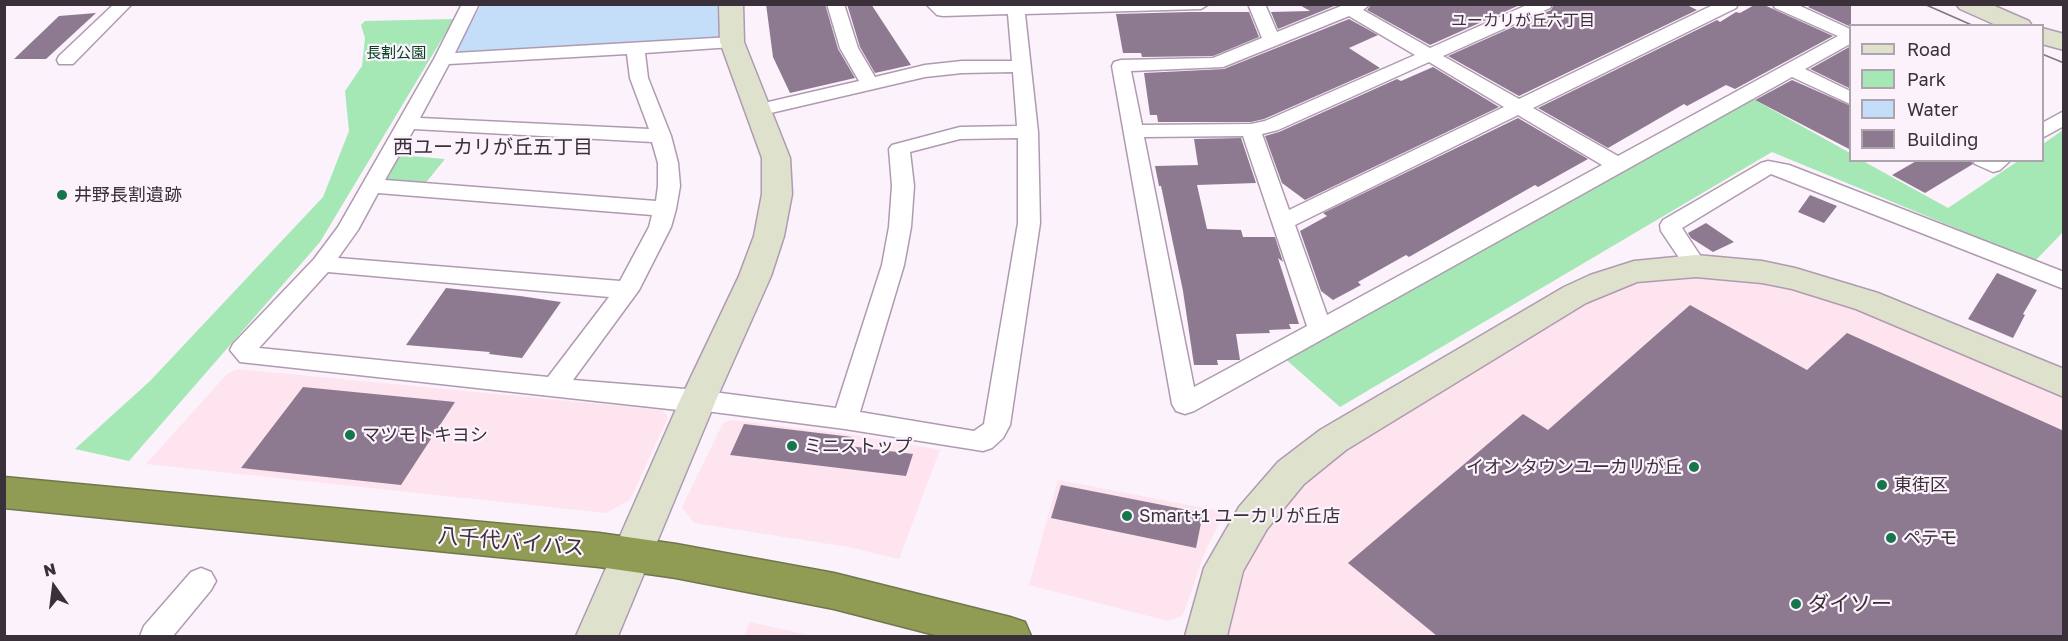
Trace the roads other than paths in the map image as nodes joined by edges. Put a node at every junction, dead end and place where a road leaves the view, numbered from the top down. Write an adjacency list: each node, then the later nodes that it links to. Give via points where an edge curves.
1 (124, 4): 24 (street)
2 (471, 4): 23 (street)
3 (731, 4): 19 (street)
4 (835, 4): 27 (street, via 849,48)
5 (934, 4): 13 (street, via 943,11)
6 (1201, 4): 13 (street)
7 (1256, 4): 18 (street)
8 (1544, 4): 22 (street)
9 (1730, 4): 29 (street)
10 (1780, 4): 16 (street)
11 (1968, 4): 14 (street)
12 (1356, 7): 18 (street); 22 (street)
13 (1016, 10): 25 (street)
14 (2015, 24)
15 (2044, 34): 20 (street)
16 (1849, 35)
17 (1849, 37): 26 (street)
18 (1272, 40): 33 (street, via 1216,63 1121,66)
19 (732, 42): 21 (street); 30 (street)
20 (2064, 43)
21 (635, 48): 23 (street); 35 (street, via 639,78)
22 (1429, 56): 29 (street); 32 (street, via 1271,126)
23 (443, 59): 31 (street)
24 (66, 60)
25 (1022, 66): 27 (street, via 943,69); 34 (street)
26 (1792, 70): 28 (street); 38 (street)
27 (870, 84): 30 (street)
28 (1849, 97)
29 (1518, 107): 38 (street); 41 (street)
30 (758, 110): 49 (street, via 776,158 777,194 769,236 755,276)
31 (407, 123): 35 (street); 39 (street)
32 (1251, 130): 33 (street); 41 (street)
33 (1133, 131): 46 (street, via 1185,404)
34 (1028, 132): 50 (street, via 960,133 899,149 903,186 899,236); 50 (street, via 1029,223 994,431 982,441 974,441)
35 (661, 136): 40 (street, via 668,163)
36 (1986, 162): 37 (street, via 1993,166)
37 (1998, 162)
38 (1618, 165): 46 (street)
39 (372, 186): 40 (street); 42 (street)
40 (665, 209): 45 (street, via 660,227)
41 (1283, 222): 46 (street)
42 (322, 264): 45 (street); 48 (street, via 242,350 249,356)
43 (1696, 266): 44 (street, via 1671,225 1768,167 1782,169); 47 (street, via 1762,272 1825,287); 57 (street, via 1634,272 1600,282 1333,440 1292,473 1253,518 1224,568)
44 (2064, 281)
45 (627, 290): 48 (street)
46 (1320, 330)
47 (2064, 384)
48 (554, 387): 49 (street)
49 (698, 400): 50 (street); 52 (street)
50 (845, 419)
51 (4, 492): 52 (highway, 八千代バイパス)
52 (633, 555): 55 (street); 56 (highway, 八千代バイパス, via 834,591)
53 (201, 581): 54 (street)
54 (155, 636)
55 (597, 636)
56 (1010, 636)
57 (1206, 636)

